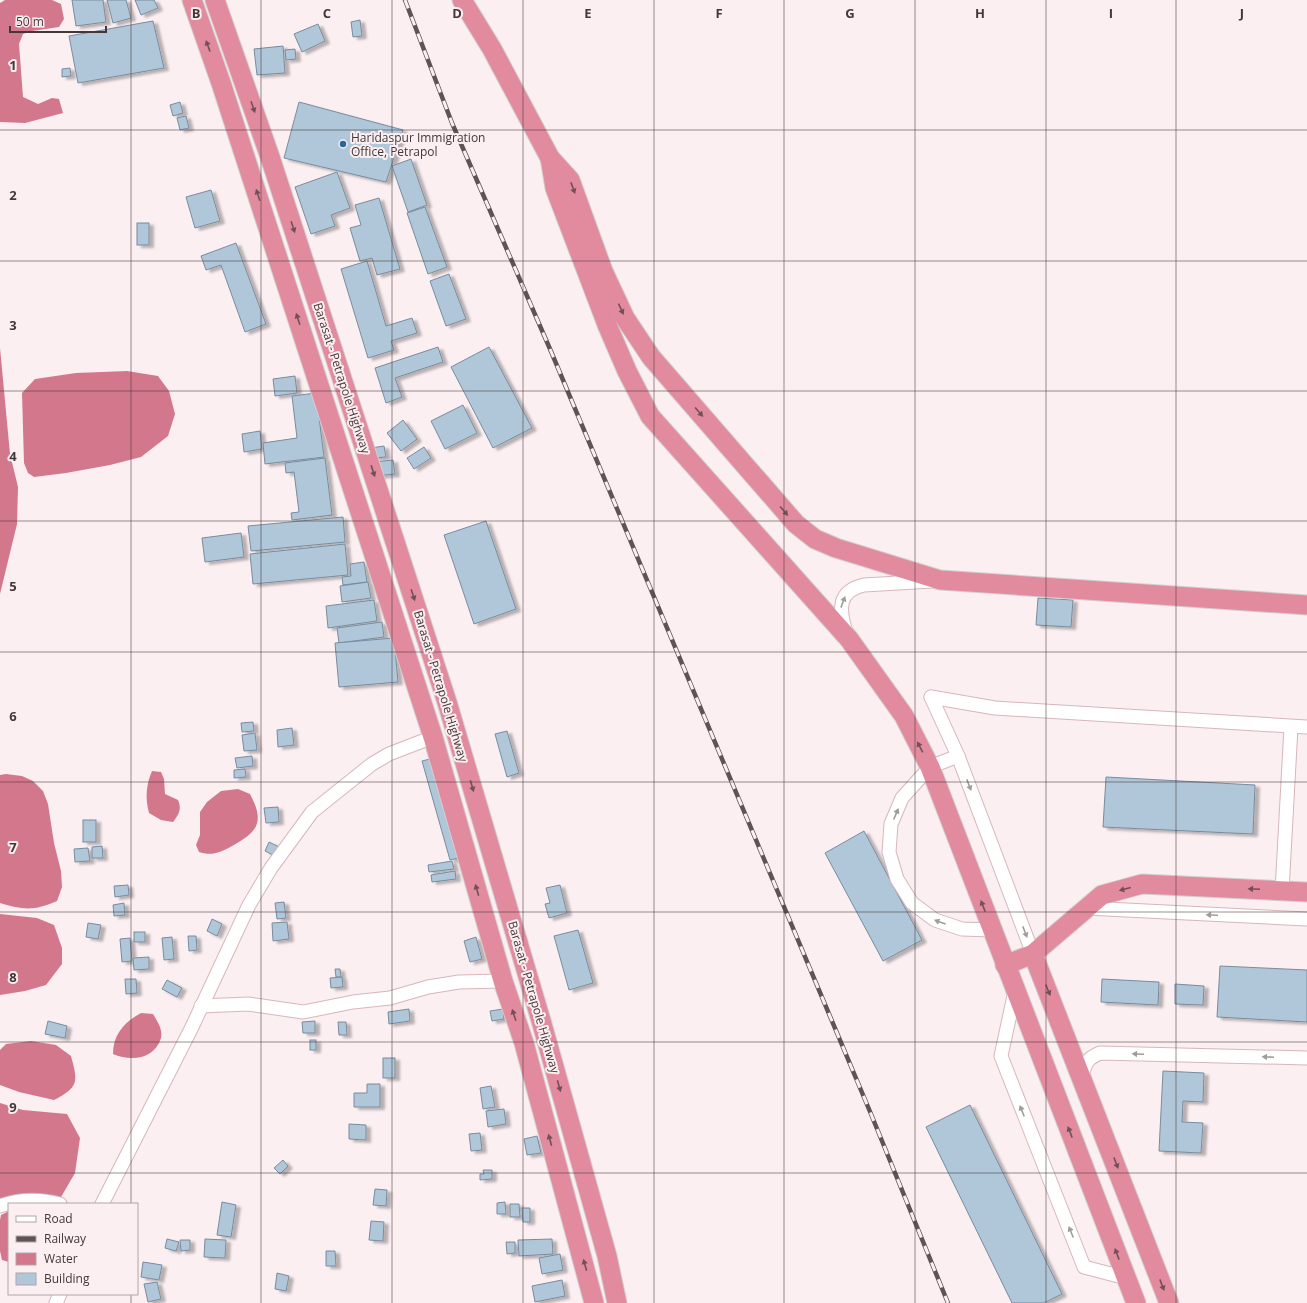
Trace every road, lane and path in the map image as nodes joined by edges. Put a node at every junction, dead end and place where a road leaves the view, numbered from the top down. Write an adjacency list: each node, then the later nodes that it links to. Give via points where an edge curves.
1 (192, 0): 10 (highway, Barasat - Petrapole Highway, one-way to 1)
2 (215, 0): 30 (highway, Barasat - Petrapole Highway, one-way to 30, via 448,702 542,1024)
3 (462, 0): 4 (highway, via 492,49)
4 (550, 158): 5 (highway, one-way to 5, via 570,180 602,271 625,318 651,357 796,524 815,539 836,548); 7 (highway, via 556,188 608,327 650,416)
5 (940, 580): 6 (highway); 7 (street, one-way to 5, via 840,614 849,591 864,585)
6 (1307, 604)
7 (849, 639): 12 (highway, one-way to 7, via 904,716)
8 (1291, 727): 9 (street); 11 (street, via 995,708 931,697); 13 (street)
9 (1307, 728)
10 (433, 737): 20 (highway, Barasat - Petrapole Highway, one-way to 10); 22 (street, via 389,754 372,764 312,812 271,868 252,900)
11 (958, 756): 12 (street); 18 (street, one-way to 18)
12 (930, 767): 17 (highway, one-way to 12); 17 (street, one-way to 12, via 962,929 935,920 912,903 896,879 889,852 891,824 902,798)
13 (1282, 891): 14 (highway); 15 (highway, one-way to 15, via 1142,884 1102,895)
14 (1307, 892)
15 (1086, 908): 16 (street, one-way to 15); 18 (highway)
16 (1307, 920)
17 (992, 930): 19 (highway)
18 (1034, 954): 19 (highway); 24 (highway, one-way to 24)
19 (1005, 965): 21 (highway)
20 (503, 981): 22 (street, via 459,982 428,987 390,998 304,1012 248,1004); 29 (highway, Barasat - Petrapole Highway, one-way to 20, via 524,1043)
21 (1015, 991): 28 (highway, one-way to 21); 28 (street, one-way to 21, via 1084,1267 1000,1056)
22 (201, 1006): 26 (street)
23 (1307, 1058): 24 (street, one-way to 24, via 1100,1053 1090,1057)
24 (1082, 1076): 32 (highway, one-way to 32)
25 (51, 1203): 27 (street, via 13,1201)
26 (102, 1203)
27 (0, 1206)
28 (1126, 1278): 31 (highway)
29 (594, 1303)
30 (618, 1303)
31 (1136, 1303)
32 (1169, 1303)

